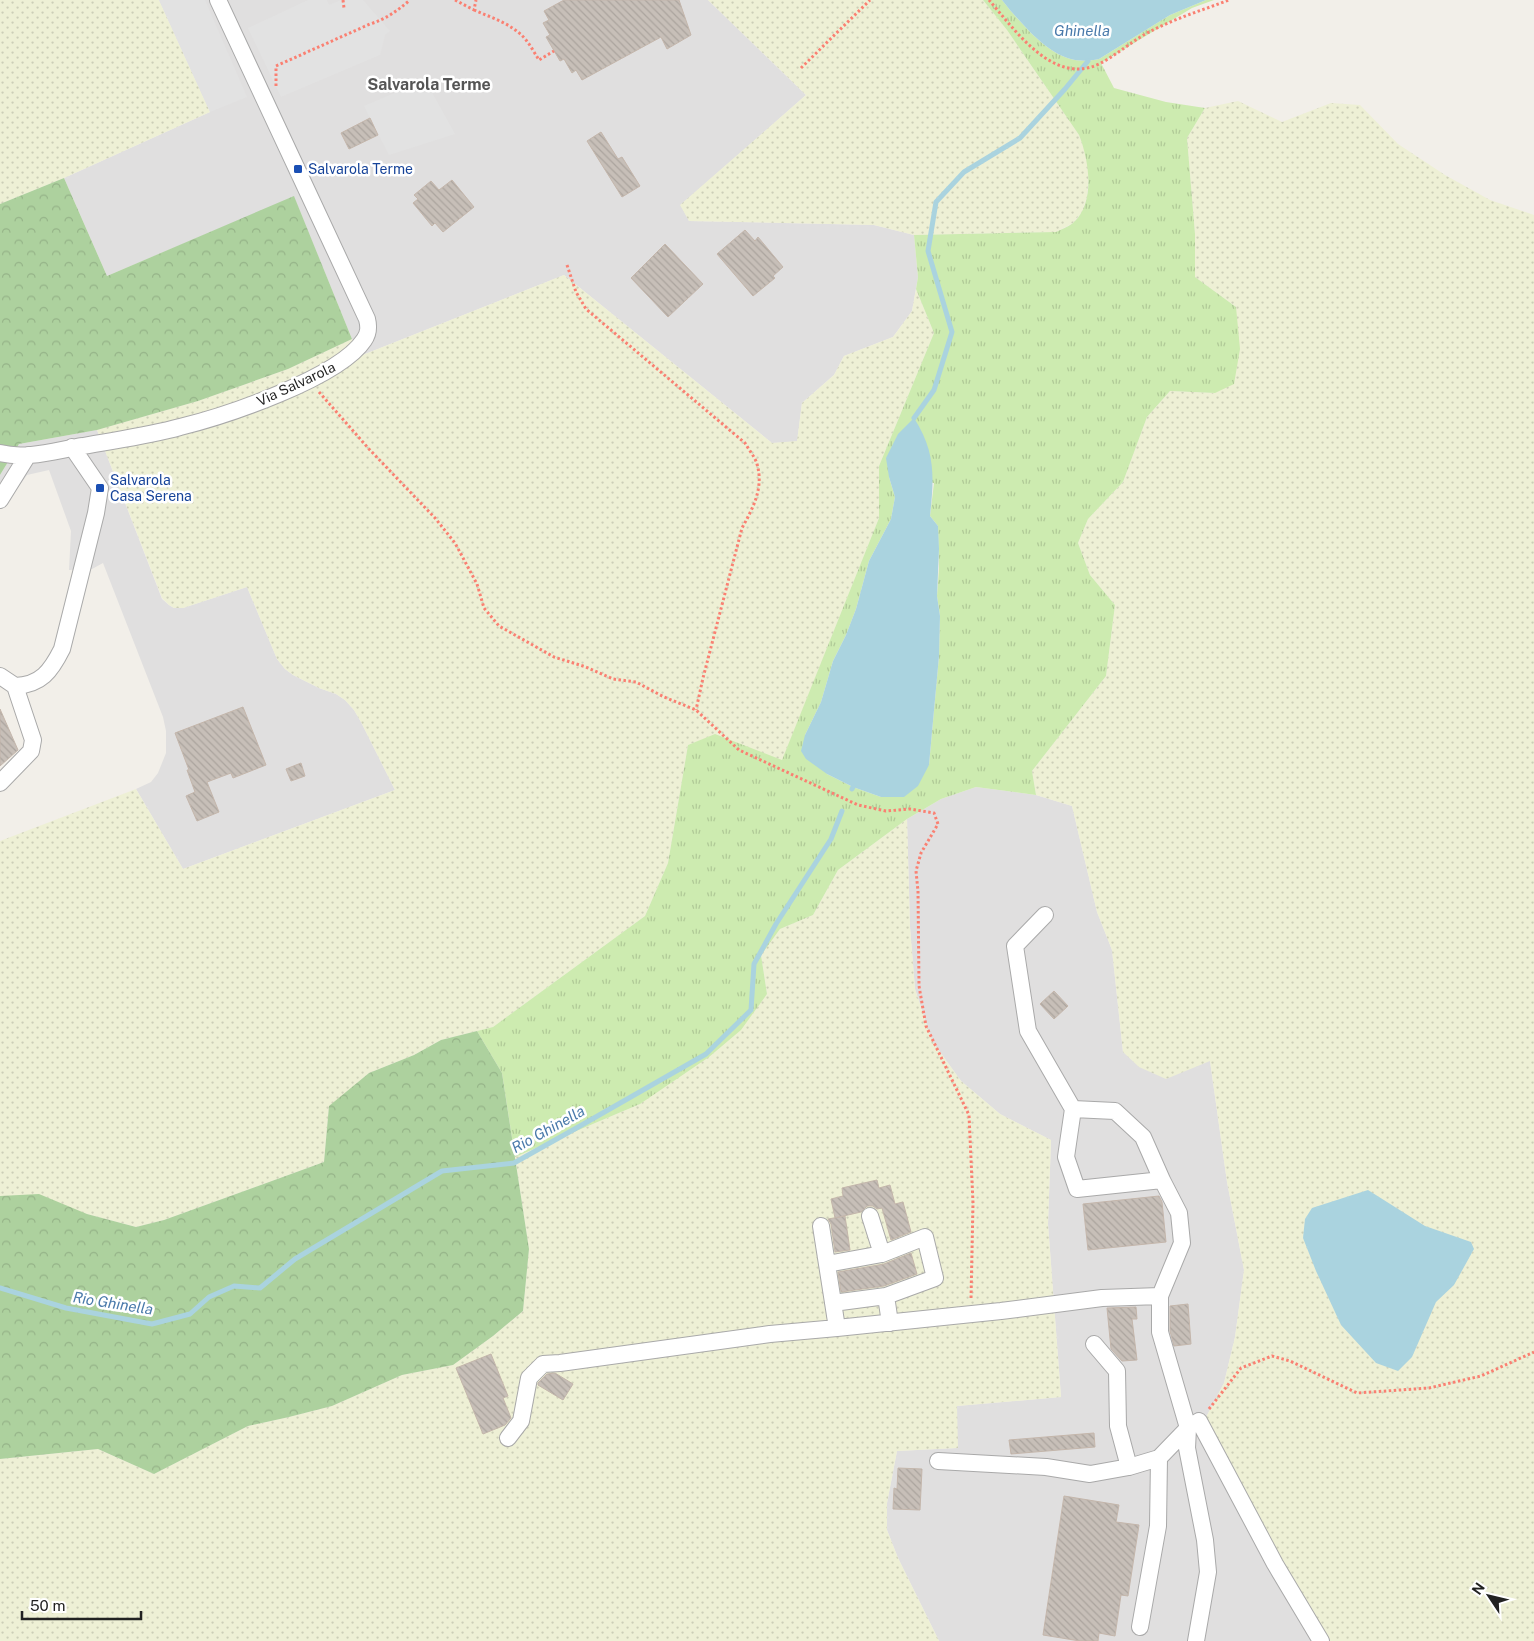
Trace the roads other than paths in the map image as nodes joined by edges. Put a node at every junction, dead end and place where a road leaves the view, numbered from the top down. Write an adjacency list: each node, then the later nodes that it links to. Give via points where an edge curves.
1 (218, 0): 2 (street, Via Salvarola, via 369,327 365,339 352,354 336,365 254,404 149,434)
2 (72, 448): 4 (street, Via Salvarola); 7 (street, via 100,488 70,623 62,649 46,675 28,685)
3 (0, 453): 4 (street, Via Salvarola)
4 (28, 455): 5 (street)
5 (0, 500)
6 (0, 676): 7 (street)
7 (15, 686): 8 (street, via 34,740 31,751)
8 (0, 783)
9 (1045, 915): 10 (street, via 1016,946 1028,1031)
10 (1073, 1109): 11 (street, via 1115,1111 1143,1136); 11 (street, via 1066,1157 1077,1189)
11 (1162, 1180): 17 (street, via 1179,1213 1182,1243)
12 (870, 1216): 14 (street)
13 (821, 1226): 15 (street)
14 (882, 1254): 15 (street); 16 (street, via 925,1237 935,1278)
15 (827, 1264): 18 (street)
16 (886, 1296): 18 (street); 19 (street)
17 (1160, 1296): 19 (street, via 1102,1298); 22 (street, via 1160,1332)
18 (833, 1303): 20 (street)
19 (890, 1323): 20 (street)
20 (838, 1328): 23 (street, via 543,1364 528,1378 521,1421)
21 (1094, 1344): 26 (street, via 1117,1371 1118,1426)
22 (1194, 1425): 24 (street); 28 (street, via 1187,1448 1208,1572); 29 (street)
23 (508, 1438)
24 (1159, 1458): 26 (street); 27 (street, via 1158,1526)
25 (938, 1460): 26 (street, via 1046,1467 1090,1474)
26 (1129, 1467)
27 (1140, 1627)
28 (1196, 1641)
29 (1321, 1641)

